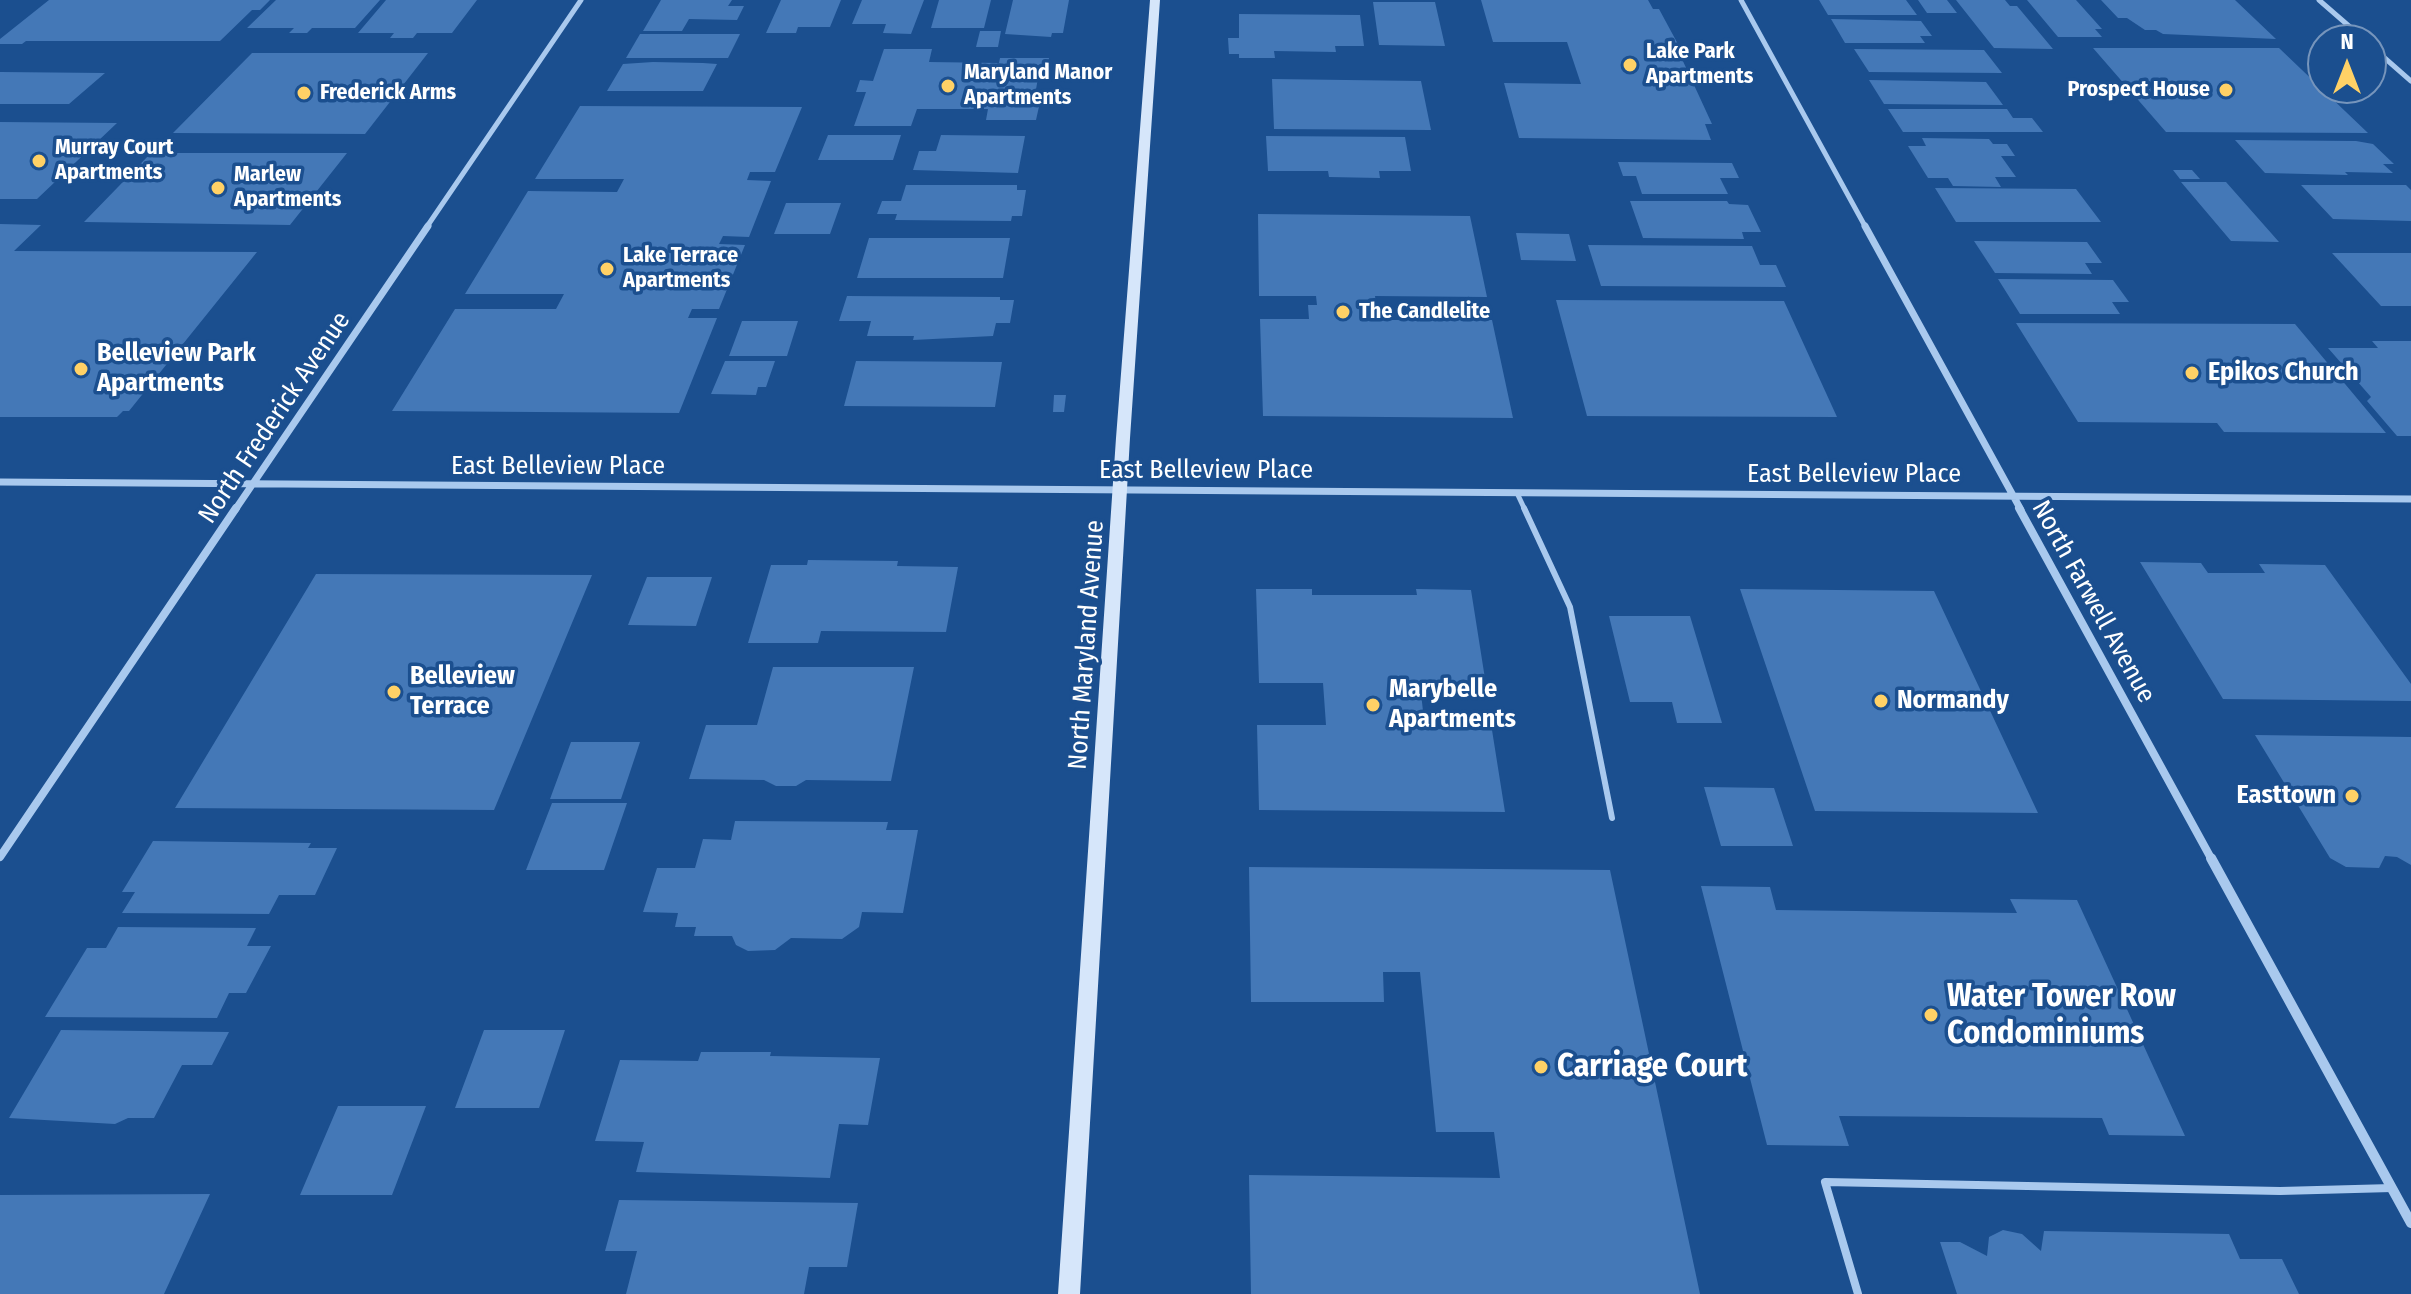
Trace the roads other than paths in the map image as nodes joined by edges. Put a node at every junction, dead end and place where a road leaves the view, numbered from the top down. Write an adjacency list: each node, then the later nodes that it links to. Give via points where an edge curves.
1 (581, 0): 9 (street, North Frederick Avenue)
2 (1155, 0): 10 (street, North Maryland Avenue)
3 (1741, 0): 12 (street, North Farwell Avenue)
4 (2319, 0): 5 (street)
5 (2347, 24)
6 (2387, 60): 7 (street)
7 (2411, 81)
8 (0, 482): 9 (street, East Belleview Place)
9 (253, 484): 10 (street, East Belleview Place); 15 (street, North Frederick Avenue)
10 (1120, 491): 11 (street, East Belleview Place); 18 (street, North Maryland Avenue)
11 (1517, 493): 12 (street, East Belleview Place); 14 (lane, via 1570,607)
12 (2011, 496): 13 (street, East Belleview Place); 16 (street, North Farwell Avenue)
13 (2411, 499)
14 (1612, 818)
15 (0, 857)
16 (2392, 1188): 17 (street, North Farwell Avenue); 19 (lane, via 2280,1191 1825,1182)
17 (2411, 1223)
18 (1069, 1294)
19 (1858, 1294)

